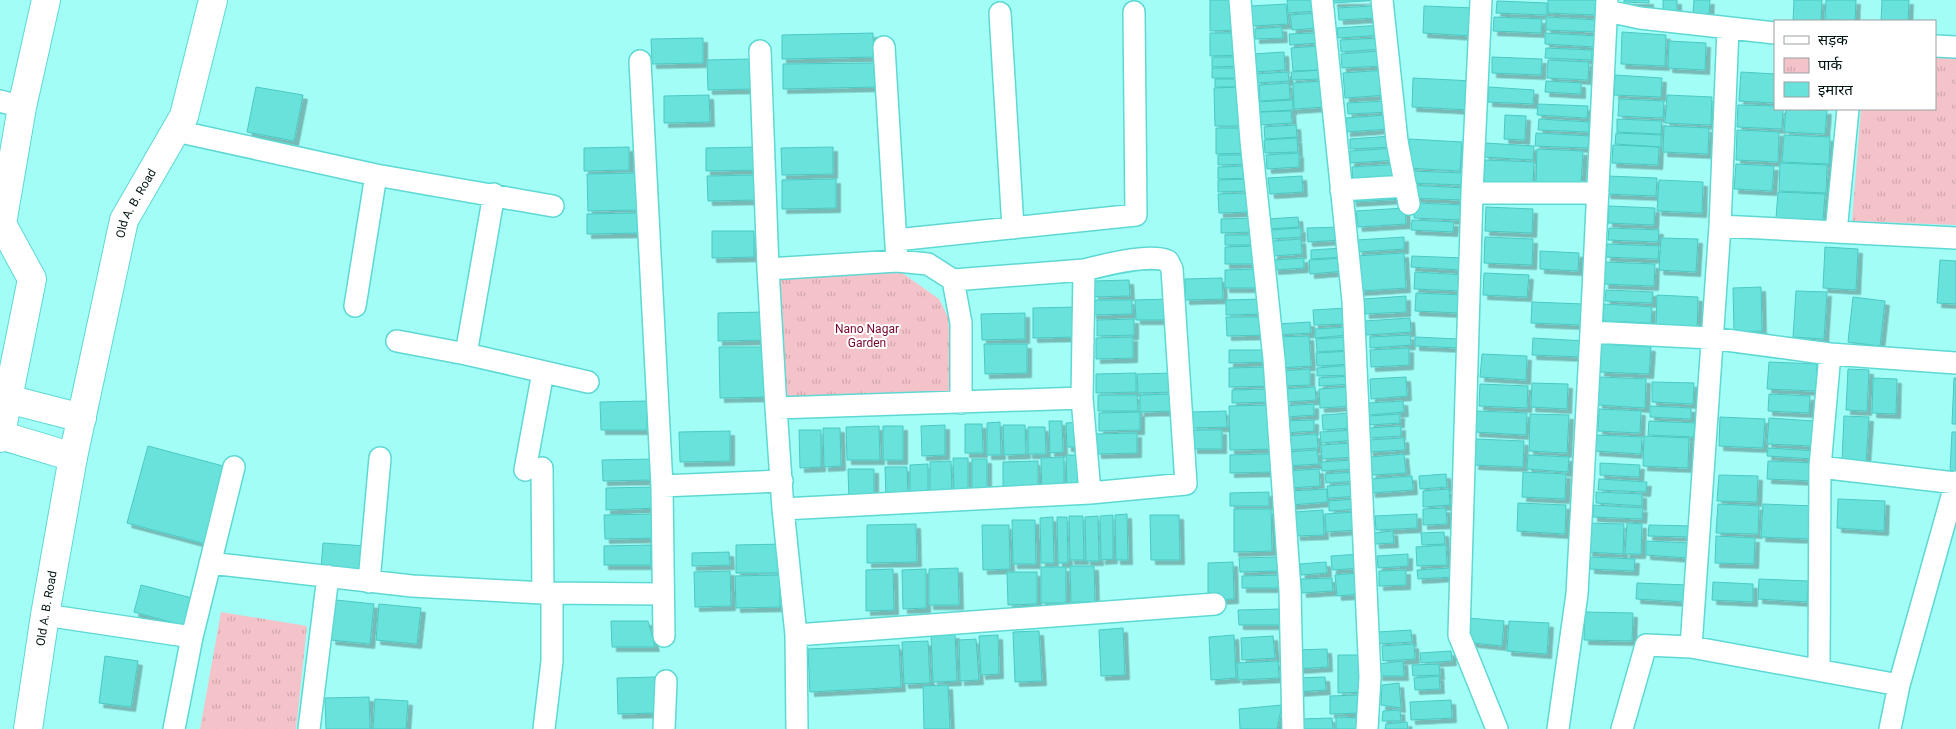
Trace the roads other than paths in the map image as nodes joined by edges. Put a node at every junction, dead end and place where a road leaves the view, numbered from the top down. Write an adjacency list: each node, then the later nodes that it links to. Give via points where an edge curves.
1 (46, 0): 17 (main road)
2 (213, 0): 19 (main road, Old A. B. Road, via 184,116)
3 (1240, 0): 79 (street, via 1274,359 1290,590)
4 (1322, 0): 21 (street)
5 (1382, 0): 21 (street, via 1397,141 1407,195)
6 (1481, 0): 22 (street)
7 (1607, 6): 10 (street, via 1640,18); 23 (street)
8 (1000, 12): 27 (street)
9 (1134, 12): 27 (street, via 1136,215)
10 (1728, 28): 11 (street); 26 (street)
11 (1774, 33)
12 (1936, 46): 13 (street)
13 (1956, 47)
14 (884, 48): 30 (street)
15 (760, 51): 32 (street)
16 (640, 61): 56 (street)
17 (11, 104): 44 (main road, via 2,224 32,279)
18 (1848, 110): 28 (street)
19 (176, 131): 20 (street); 48 (main road, Old A. B. Road, via 124,220)
20 (376, 174): 24 (street); 35 (street)
21 (1341, 190): 80 (street, via 1353,301 1370,676)
22 (1472, 193): 23 (street); 81 (street, via 1460,635)
23 (1598, 193): 36 (street)
24 (494, 194): 25 (street); 39 (street)
25 (553, 206)
26 (1720, 226): 28 (street); 37 (street)
27 (1013, 228): 30 (street)
28 (1836, 232): 29 (street)
29 (1956, 238)
30 (896, 240): 31 (street)
31 (897, 261): 32 (street); 34 (street, via 928,264)
32 (768, 269): 47 (street)
33 (1084, 270): 34 (street); 45 (street); 57 (street, via 1159,257 1168,261 1172,269 1186,484)
34 (953, 280): 46 (street, via 961,323)
35 (355, 306)
36 (1592, 332): 37 (street); 82 (street, via 1577,594)
37 (1711, 338): 40 (street); 69 (street)
38 (398, 341): 39 (street)
39 (466, 354): 42 (street)
40 (1830, 354): 41 (street); 53 (street)
41 (1956, 363)
42 (543, 372): 43 (street); 62 (street, via 533,469)
43 (588, 382)
44 (4, 398): 48 (main road); 49 (main road)
45 (1082, 398): 46 (street); 57 (street)
46 (962, 403): 47 (street)
47 (776, 408): 54 (street)
48 (82, 418): 50 (main road, Old A. B. Road)
49 (0, 436): 50 (main road)
50 (73, 457): 65 (main road, Old A. B. Road)
51 (380, 458): 61 (street)
52 (234, 467): 59 (street)
53 (1820, 468): 55 (street); 70 (street)
54 (782, 481): 56 (street); 58 (street)
55 (1956, 482): 72 (street)
56 (662, 486): 63 (street)
57 (1090, 493): 58 (street)
58 (783, 509): 66 (street)
59 (210, 563): 60 (street); 68 (street)
60 (328, 576): 61 (street); 75 (street)
61 (369, 582): 62 (street)
62 (548, 593): 63 (street); 76 (street, via 552,661)
63 (663, 594): 67 (street)
64 (1215, 604): 66 (street)
65 (45, 615): 68 (street); 73 (main road, Old A. B. Road)
66 (796, 635): 78 (street)
67 (664, 636)
68 (192, 638): 74 (street)
69 (1691, 647): 70 (street); 83 (street, via 1646,645)
70 (1819, 670): 72 (street)
71 (666, 682): 77 (street)
72 (1899, 685): 84 (street)
73 (28, 729)
74 (174, 729)
75 (309, 729)
76 (544, 729)
77 (664, 729)
78 (797, 729)
79 (1293, 729)
80 (1367, 729)
81 (1497, 729)
82 (1558, 729)
83 (1622, 729)
84 (1890, 729)

